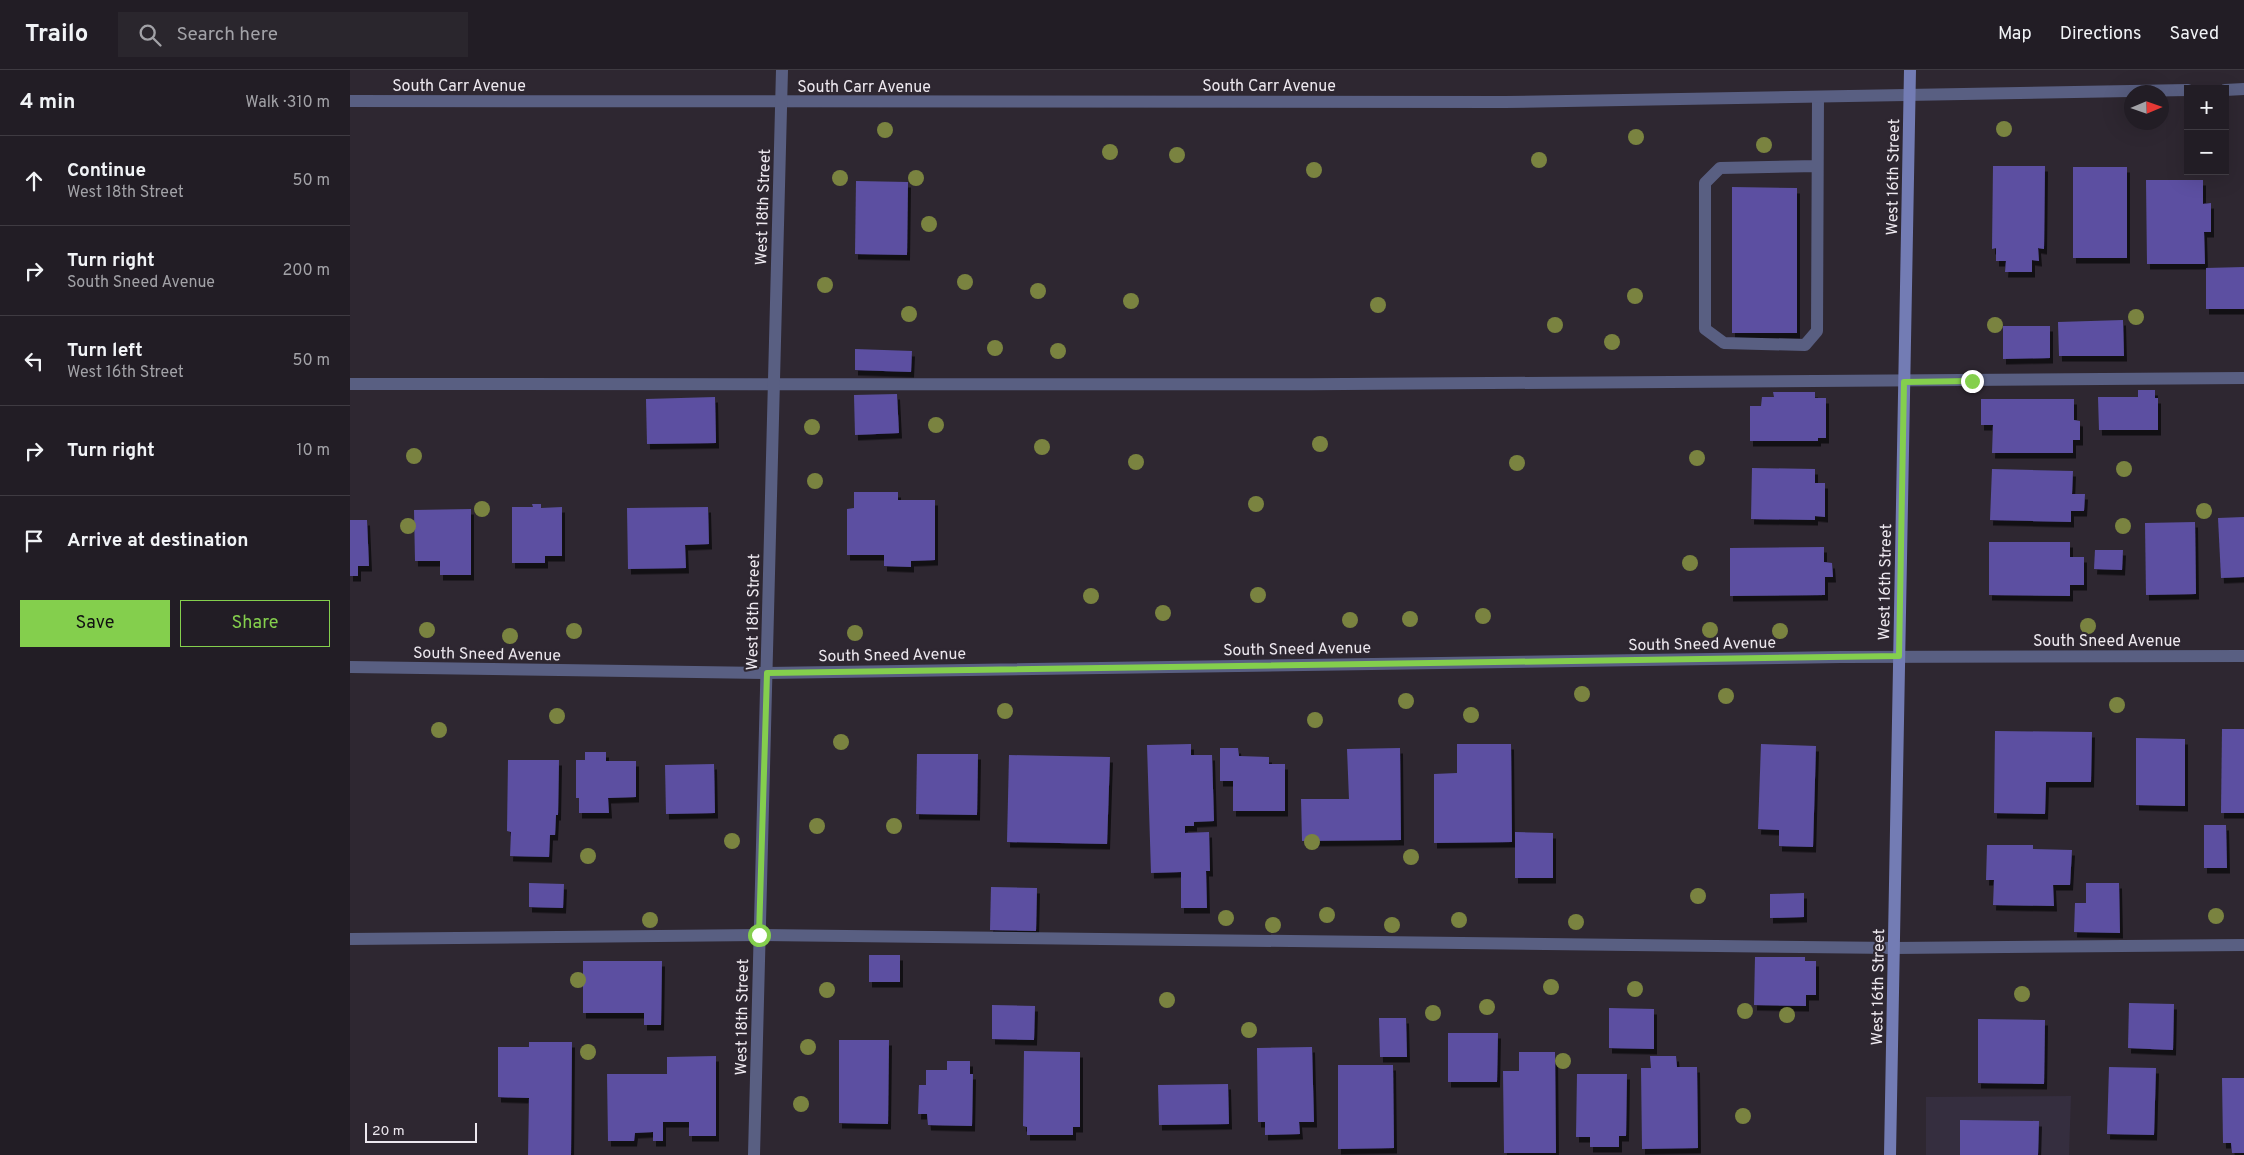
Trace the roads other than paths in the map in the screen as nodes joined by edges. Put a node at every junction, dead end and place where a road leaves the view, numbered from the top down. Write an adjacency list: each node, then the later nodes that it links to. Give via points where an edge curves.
1 (782, 70): 9 (street, West 18th Street)
2 (1910, 70): 6 (main road, West 16th Street)
3 (2184, 90): 6 (street, South Carr Avenue)
4 (2229, 90): 5 (street)
5 (2244, 90)
6 (1909, 95): 7 (street, South Carr Avenue); 12 (main road, West 16th Street)
7 (1818, 97): 9 (street, South Carr Avenue, via 1506,102); 10 (street)
8 (350, 101): 9 (street, South Carr Avenue)
9 (781, 102): 14 (street, West 18th Street)
10 (1817, 166): 10 (street, via 1817,331 1805,345 1724,343 1705,329 1705,184 1720,168)
11 (2244, 378): 12 (street)
12 (1904, 382): 14 (street); 15 (main road, West 16th Street)
13 (350, 384): 14 (street)
14 (772, 385): 18 (street, West 18th Street)
15 (1899, 656): 16 (street, South Sneed Avenue); 18 (street, South Sneed Avenue); 22 (main road, West 16th Street)
16 (2244, 656)
17 (350, 667): 18 (street, South Sneed Avenue)
18 (767, 673): 19 (street, West 18th Street)
19 (759, 935): 20 (street); 22 (street); 23 (street, West 18th Street)
20 (350, 939)
21 (2244, 945): 22 (street)
22 (1894, 948): 24 (main road, West 16th Street)
23 (754, 1155)
24 (1890, 1155)

